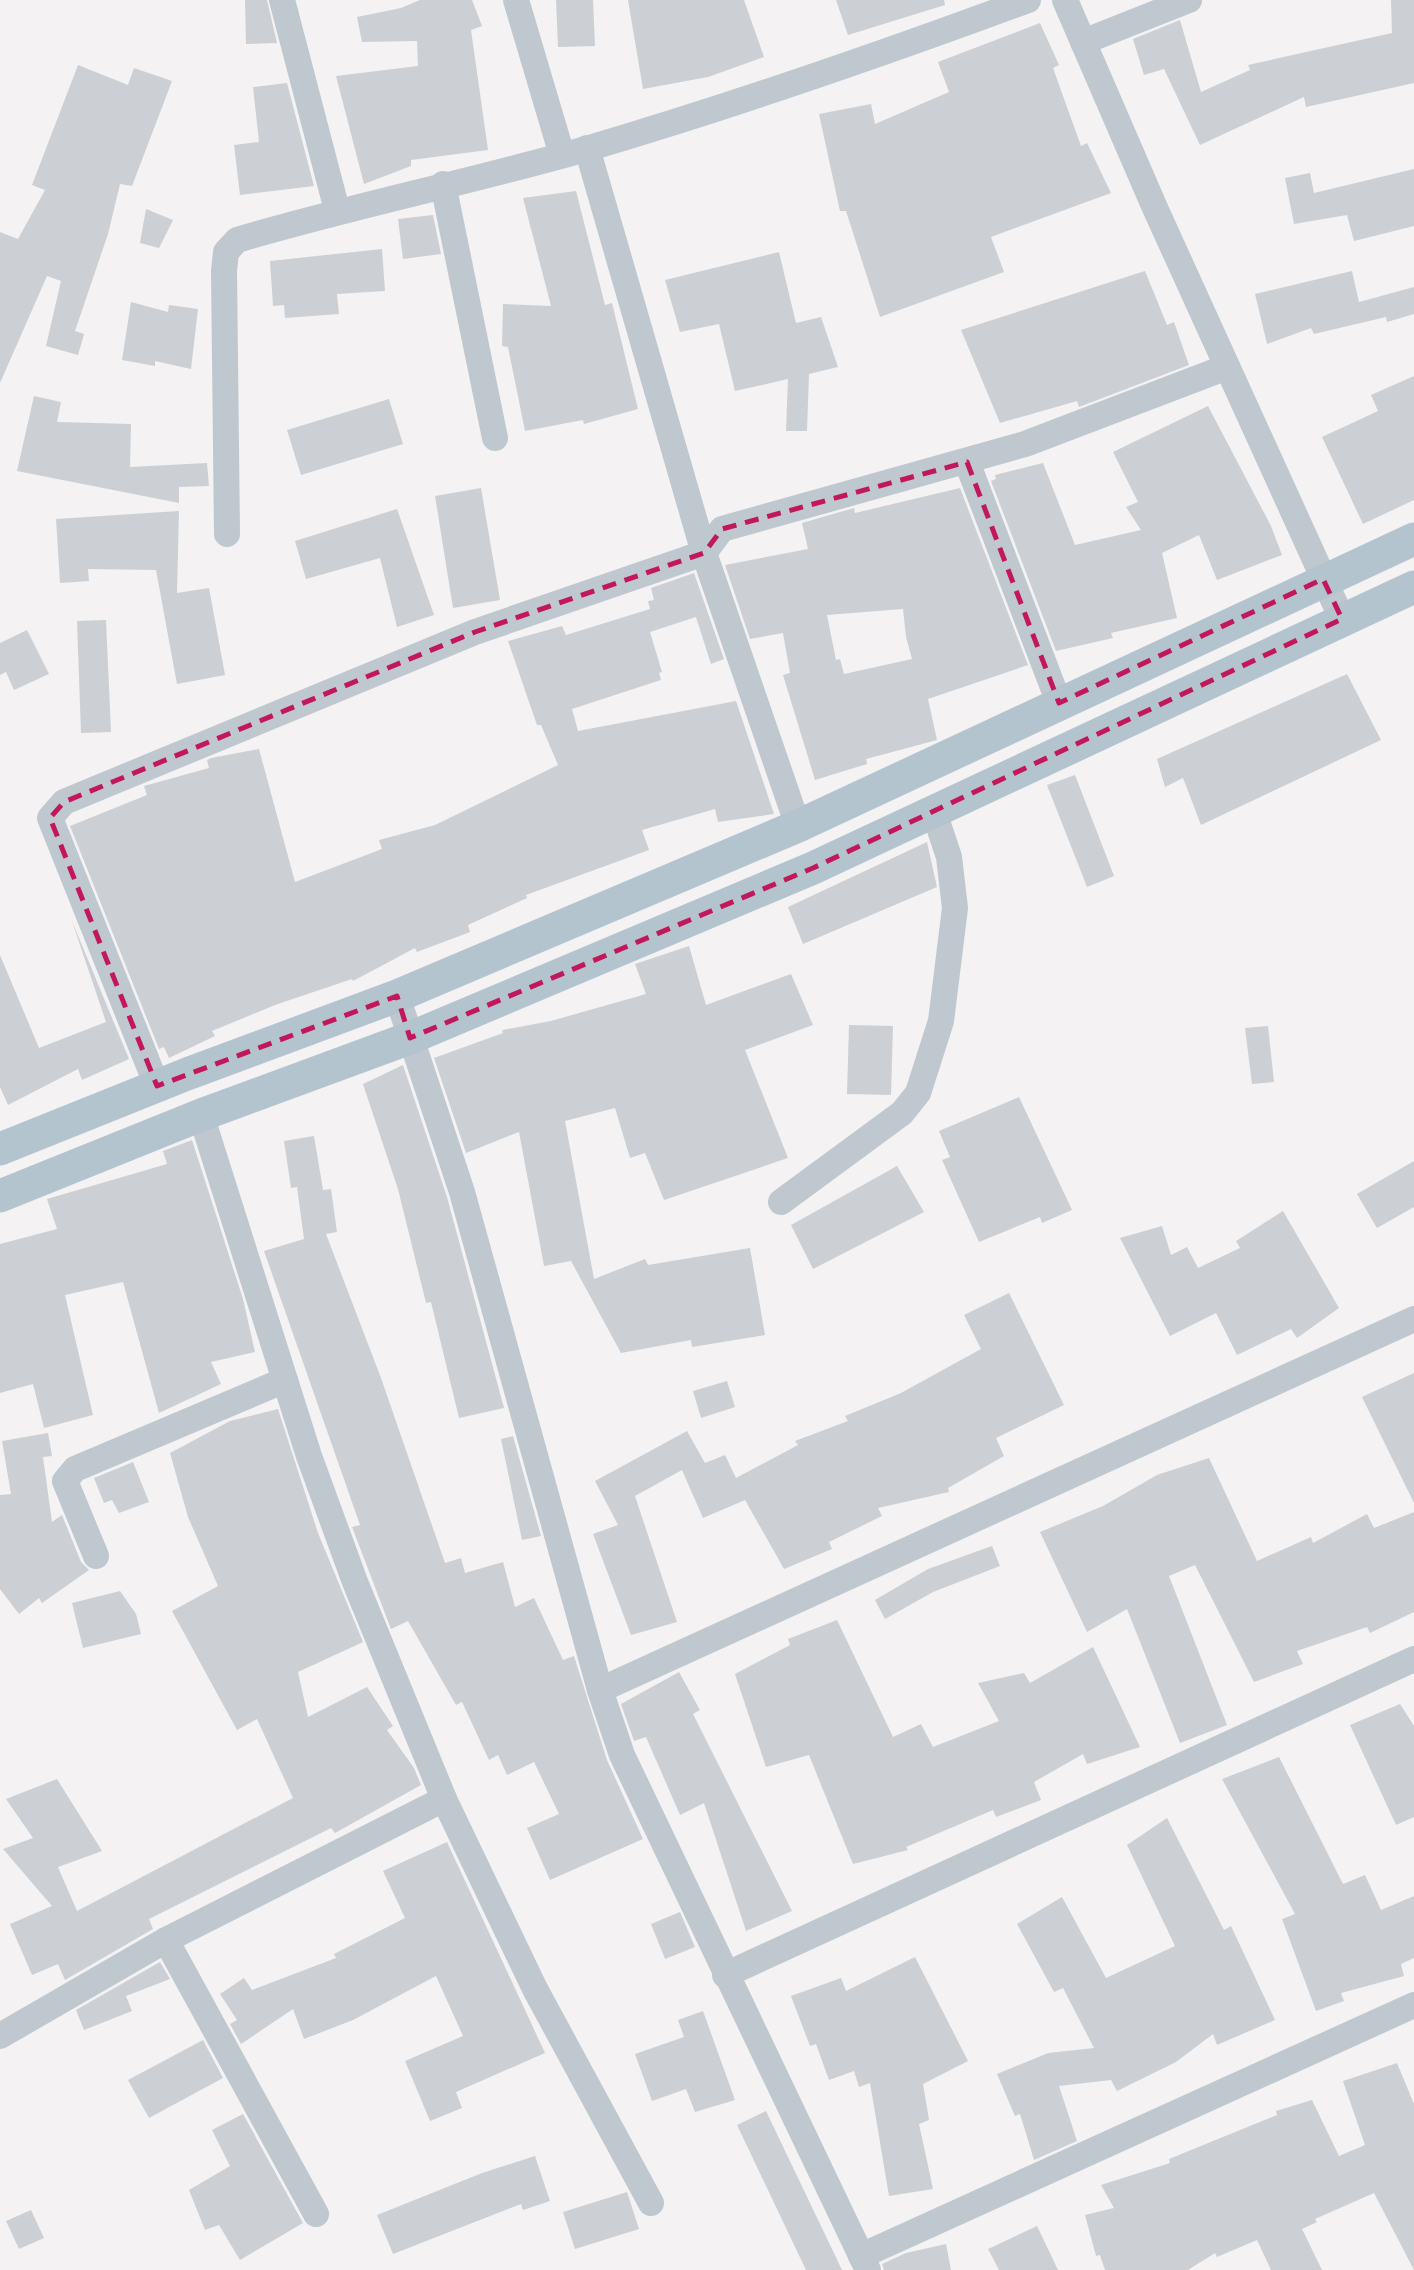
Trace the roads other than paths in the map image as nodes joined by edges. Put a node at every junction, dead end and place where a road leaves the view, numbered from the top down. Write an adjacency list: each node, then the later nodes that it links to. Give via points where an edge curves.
1 (282, 0): 9 (street)
2 (516, 0): 7 (street)
3 (1028, 0): 7 (street, via 834,71)
4 (1065, 0): 6 (street)
5 (1189, 0): 6 (street)
6 (1083, 42): 10 (street)
7 (575, 152): 8 (street); 15 (street)
8 (443, 184): 9 (street); 11 (street)
9 (337, 210): 13 (street, via 237,240 226,252)
10 (1227, 367): 12 (street); 16 (street)
11 (495, 438)
12 (967, 462): 15 (street, via 722,528); 19 (street)
13 (227, 534)
14 (1414, 539): 16 (main road)
15 (704, 553): 21 (street); 24 (street, via 475,632 64,802 50,818)
16 (1323, 579): 18 (street); 19 (main road)
17 (1414, 587): 18 (main road)
18 (1342, 618): 20 (main road)
19 (1059, 703): 21 (main road)
20 (933, 809): 23 (main road, via 813,868); 28 (street, via 949,857 955,908 941,1021 918,1093 902,1113)
21 (797, 826): 22 (main road)
22 (397, 996): 23 (street); 24 (main road)
23 (410, 1038): 25 (main road); 33 (street, via 461,1192)
24 (157, 1086): 26 (main road)
25 (201, 1115): 27 (main road); 30 (street)
26 (0, 1149)
27 (0, 1196)
28 (781, 1202)
29 (1414, 1319): 33 (street)
30 (285, 1380): 31 (street, via 75,1469 65,1481); 34 (street, via 355,1582)
31 (96, 1556)
32 (1414, 1659): 36 (street)
33 (600, 1690): 36 (street, via 622,1755)
34 (444, 1799): 35 (street); 39 (street, via 535,1989)
35 (166, 1940): 38 (street); 40 (street)
36 (725, 1975): 41 (street)
37 (1414, 2005): 41 (street)
38 (0, 2036)
39 (651, 2203)
40 (316, 2214)
41 (865, 2263)

